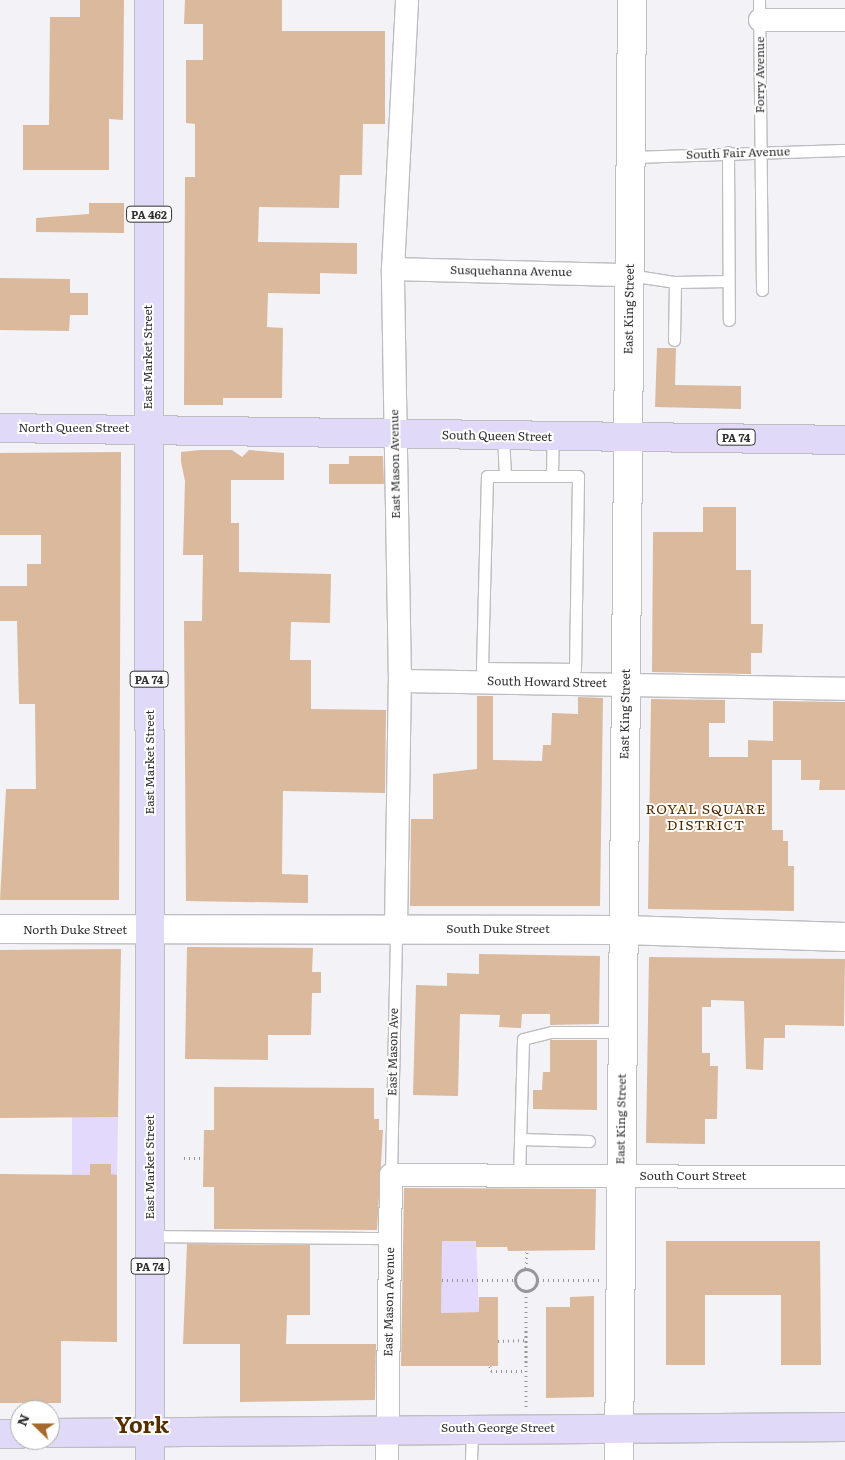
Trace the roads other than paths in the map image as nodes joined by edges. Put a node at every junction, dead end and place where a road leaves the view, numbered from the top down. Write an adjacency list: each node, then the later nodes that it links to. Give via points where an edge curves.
1 (149, 0): 18 (main road, East Market Street / PA 462)
2 (407, 0): 10 (street, East Mason Avenue)
3 (632, 0): 9 (street, East King Street)
4 (760, 10): 5 (street); 7 (lane, Forry Avenue)
5 (845, 20)
6 (845, 150): 7 (lane, South Fair Avenue)
7 (760, 151): 8 (lane, South Fair Avenue); 14 (lane, Forry Avenue)
8 (728, 152): 9 (lane, South Fair Avenue); 12 (lane)
9 (631, 157): 11 (street, East King Street)
10 (394, 269): 11 (street, Susquehanna Avenue); 19 (street, East Mason Avenue)
11 (629, 274): 13 (lane); 20 (street, East King Street)
12 (728, 281): 13 (lane); 15 (lane)
13 (675, 282): 16 (lane)
14 (762, 290)
15 (729, 320)
16 (674, 340)
17 (0, 428): 18 (main road, North Queen Street / PA 74)
18 (148, 428): 19 (main road, South Queen Street / PA 74); 31 (main road, East Market Street / PA 74)
19 (394, 434): 21 (main road, South Queen Street / PA 74); 26 (street, East Mason Avenue)
20 (627, 435): 22 (main road, South Queen Street / PA 74); 23 (main road, South Queen Street / PA 74); 27 (street, East King Street)
21 (503, 436): 22 (main road, South Queen Street / PA 74); 24 (lane)
22 (553, 437): 25 (lane)
23 (845, 440)
24 (505, 476): 25 (lane); 25 (lane, via 487,476 482,668 575,669 578,476)
25 (552, 476)
26 (400, 681): 27 (street, South Howard Street); 30 (street, East Mason Avenue)
27 (626, 683): 28 (street, South Howard Street); 32 (street, East King Street)
28 (845, 689)
29 (0, 929): 31 (street, North Duke Street)
30 (396, 929): 31 (street, South Duke Street); 32 (street, South Duke Street); 37 (lane, East Mason Ave)
31 (150, 930): 41 (main road, East Market Street / PA 74)
32 (623, 930): 33 (street, South Duke Street); 34 (street, East King Street)
33 (845, 936)
34 (622, 1032): 35 (lane, via 551,1032 523,1040); 39 (street, East King Street)
35 (520, 1139): 36 (lane); 38 (lane)
36 (589, 1141)
37 (391, 1176): 38 (street, South Court Street); 42 (street, East Mason Avenue)
38 (519, 1176): 39 (street, South Court Street)
39 (621, 1176): 40 (street, South Court Street); 46 (street, East King Street)
40 (845, 1176)
41 (150, 1236): 42 (lane); 47 (main road, East Market Street / PA 74)
42 (390, 1238): 44 (street, East Mason Avenue)
43 (845, 1427): 46 (main road, South George Street)
44 (387, 1428): 45 (main road, South George Street); 47 (main road, South George Street); 50 (street, East Mason Avenue)
45 (472, 1428): 46 (main road, South George Street); 51 (lane)
46 (620, 1428): 52 (street, East King Street)
47 (150, 1433): 48 (main road, South George Street); 49 (main road, PA 74)
48 (60, 1434)
49 (150, 1460)
50 (387, 1460)
51 (471, 1460)
52 (620, 1460)

